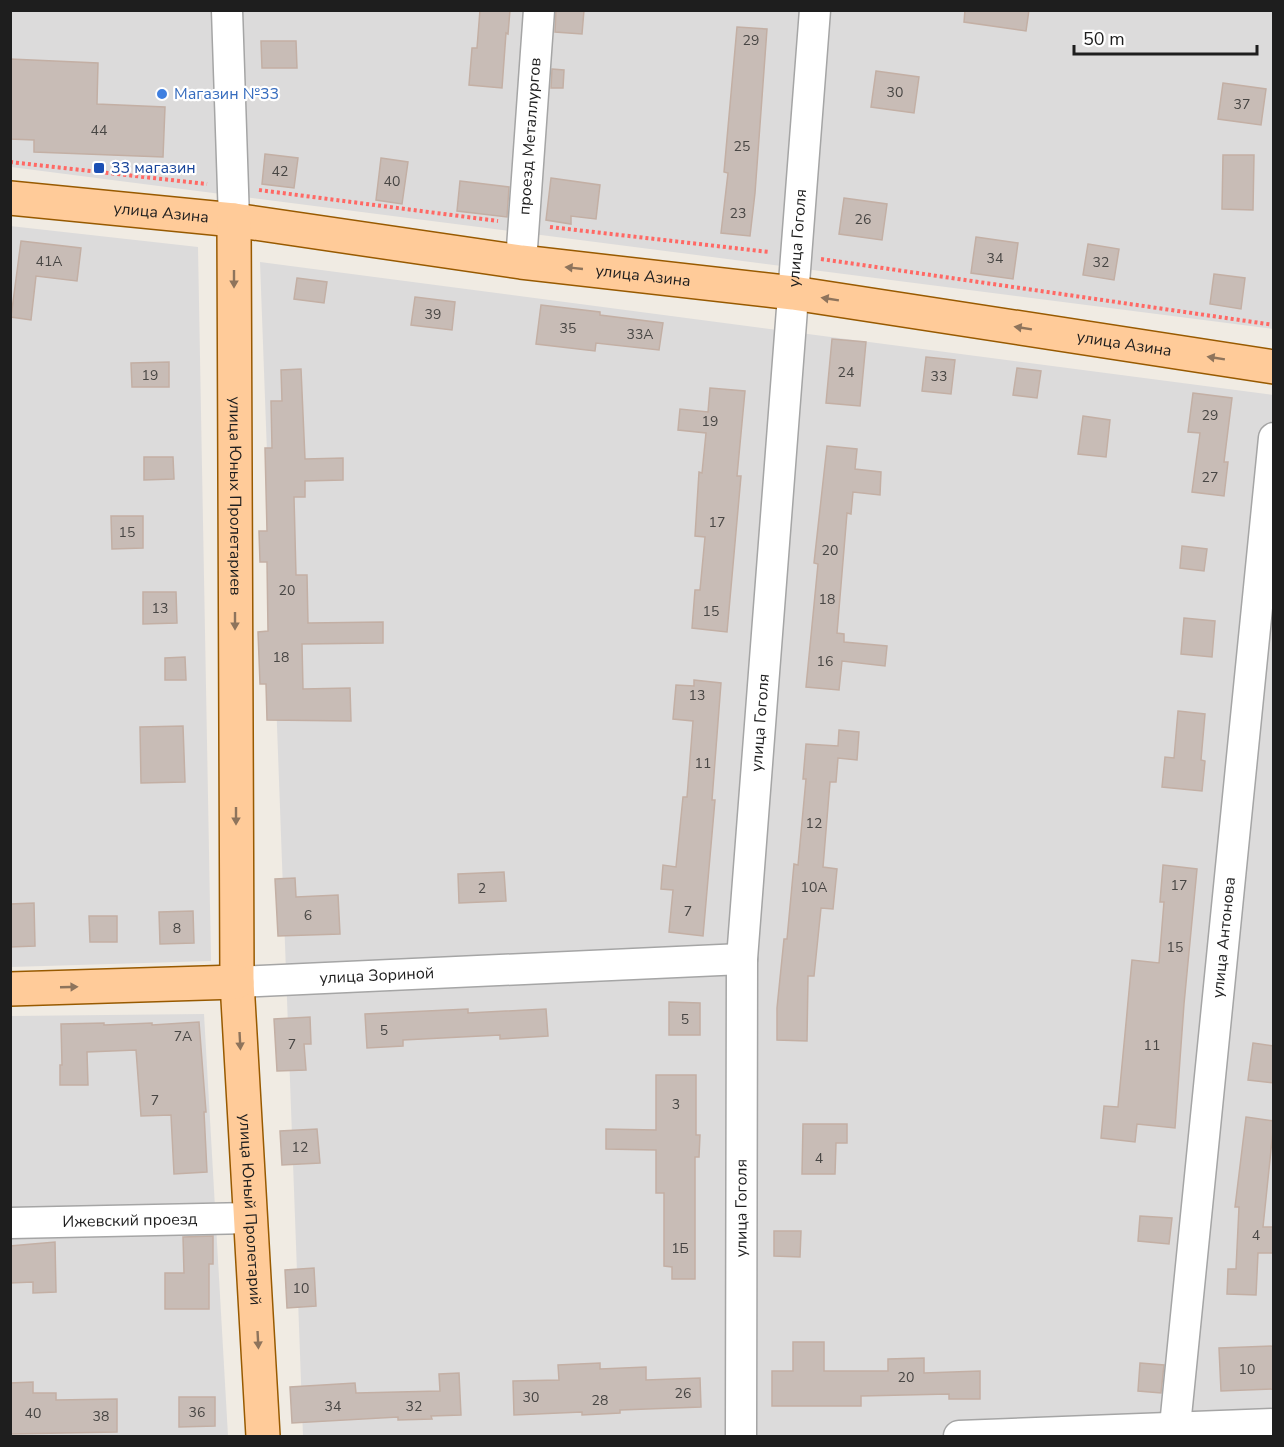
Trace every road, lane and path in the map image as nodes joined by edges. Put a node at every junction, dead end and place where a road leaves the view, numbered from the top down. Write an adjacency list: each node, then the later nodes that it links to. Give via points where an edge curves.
1 (227, 10): 5 (street, улица Юных Пролетариев)
2 (539, 10): 8 (street, проезд Металлургов)
3 (814, 10): 9 (street, улица Гоголя)
4 (10, 162): 5 (path)
5 (232, 187): 7 (street, улица Юных Пролетариев); 8 (path)
6 (10, 198): 7 (main road, улица Азина)
7 (234, 220): 10 (main road, улица Азина); 16 (main road, улица Юных Пролетариев, one-way to 16)
8 (523, 224): 9 (path); 10 (street, проезд Металлургов)
9 (796, 255): 11 (street, улица Гоголя); 12 (path)
10 (520, 262): 11 (main road, улица Азина, one-way to 10)
11 (793, 293): 13 (main road, улица Азина, one-way to 11); 15 (street, улица Гоголя)
12 (1274, 325)
13 (1274, 367)
14 (1274, 438): 21 (street, улица Антонова)
15 (742, 958): 16 (street, улица Зориной); 23 (street, улица Гоголя)
16 (237, 982): 17 (main road, улица Зориной, one-way to 16); 18 (main road, улица Юный Пролетарий, one-way to 18)
17 (10, 989)
18 (250, 1218): 19 (street, Ижевский проезд); 22 (main road, улица Юный Пролетарий, one-way to 22)
19 (10, 1223)
20 (1274, 1424): 21 (street)
21 (1174, 1433): 24 (street)
22 (263, 1437)
23 (741, 1437)
24 (959, 1437)

